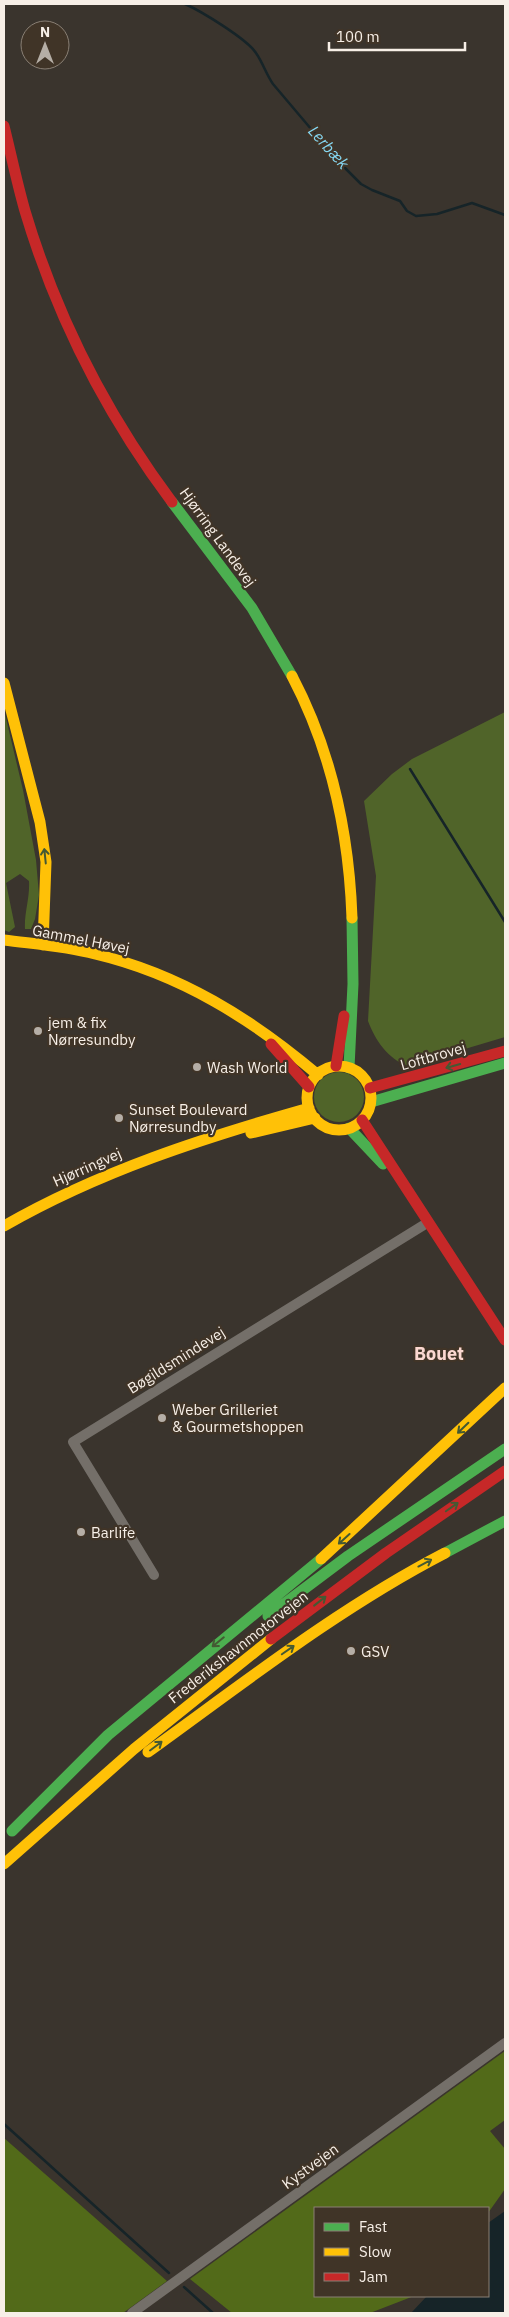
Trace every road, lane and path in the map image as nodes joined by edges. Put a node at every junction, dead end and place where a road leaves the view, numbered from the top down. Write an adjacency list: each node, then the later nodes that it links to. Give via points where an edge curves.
1 (4, 126): 5 (main road, Hjørring Landevej, via 31,228 53,288 92,375 139,455 252,608 291,672 318,733 336,788 348,852 353,910)
2 (4, 683): 4 (main road, one-way to 2, via 46,862 40,822)
3 (4, 940): 4 (main road, Gammel Høvej)
4 (43, 945): 6 (main road, Gammel Høvej, via 105,956 155,972 207,997)
5 (351, 981): 9 (main road, Hjørring Landevej); 10 (main road, Hjørring Landevej)
6 (257, 1028): 11 (main road, Gammel Høvej, via 276,1039); 12 (main road, Gammel Høvej)
7 (505, 1051): 13 (main road, Loftbrovej, one-way to 13)
8 (505, 1063): 14 (main road, Loftbrovej)
9 (336, 1066): 10 (main road); 11 (main road)
10 (349, 1068): 13 (main road, via 362,1076)
11 (318, 1075): 12 (main road)
12 (309, 1087): 15 (main road)
13 (370, 1088): 14 (main road)
14 (371, 1102): 16 (main road)
15 (312, 1113): 17 (main road, via 331,1128); 20 (main road, Hjørringvej, via 186,1146 128,1165 78,1186)
16 (362, 1120): 17 (main road); 18 (main road)
17 (349, 1128): 18 (main road)
18 (402, 1185): 19 (main road)
19 (427, 1223): 21 (main road); 26 (street, Bøgildsmindevej, via 74,1442)
20 (4, 1226)
21 (505, 1340)
22 (505, 1388): 27 (main road, one-way to 27, via 340,1543 108,1735)
23 (505, 1449): 27 (main road, Frederikshavnmotorvejen, via 278,1608 114,1740)
24 (505, 1471): 28 (main road, Frederikshavnmotorvejen, one-way to 24, via 165,1723 240,1663 343,1584)
25 (505, 1521): 28 (main road, one-way to 25, via 174,1732 338,1614 398,1577)
26 (154, 1574)
27 (8, 1834)
28 (6, 1863)
29 (505, 2043): 30 (street, Kystvejen)
30 (132, 2313)

